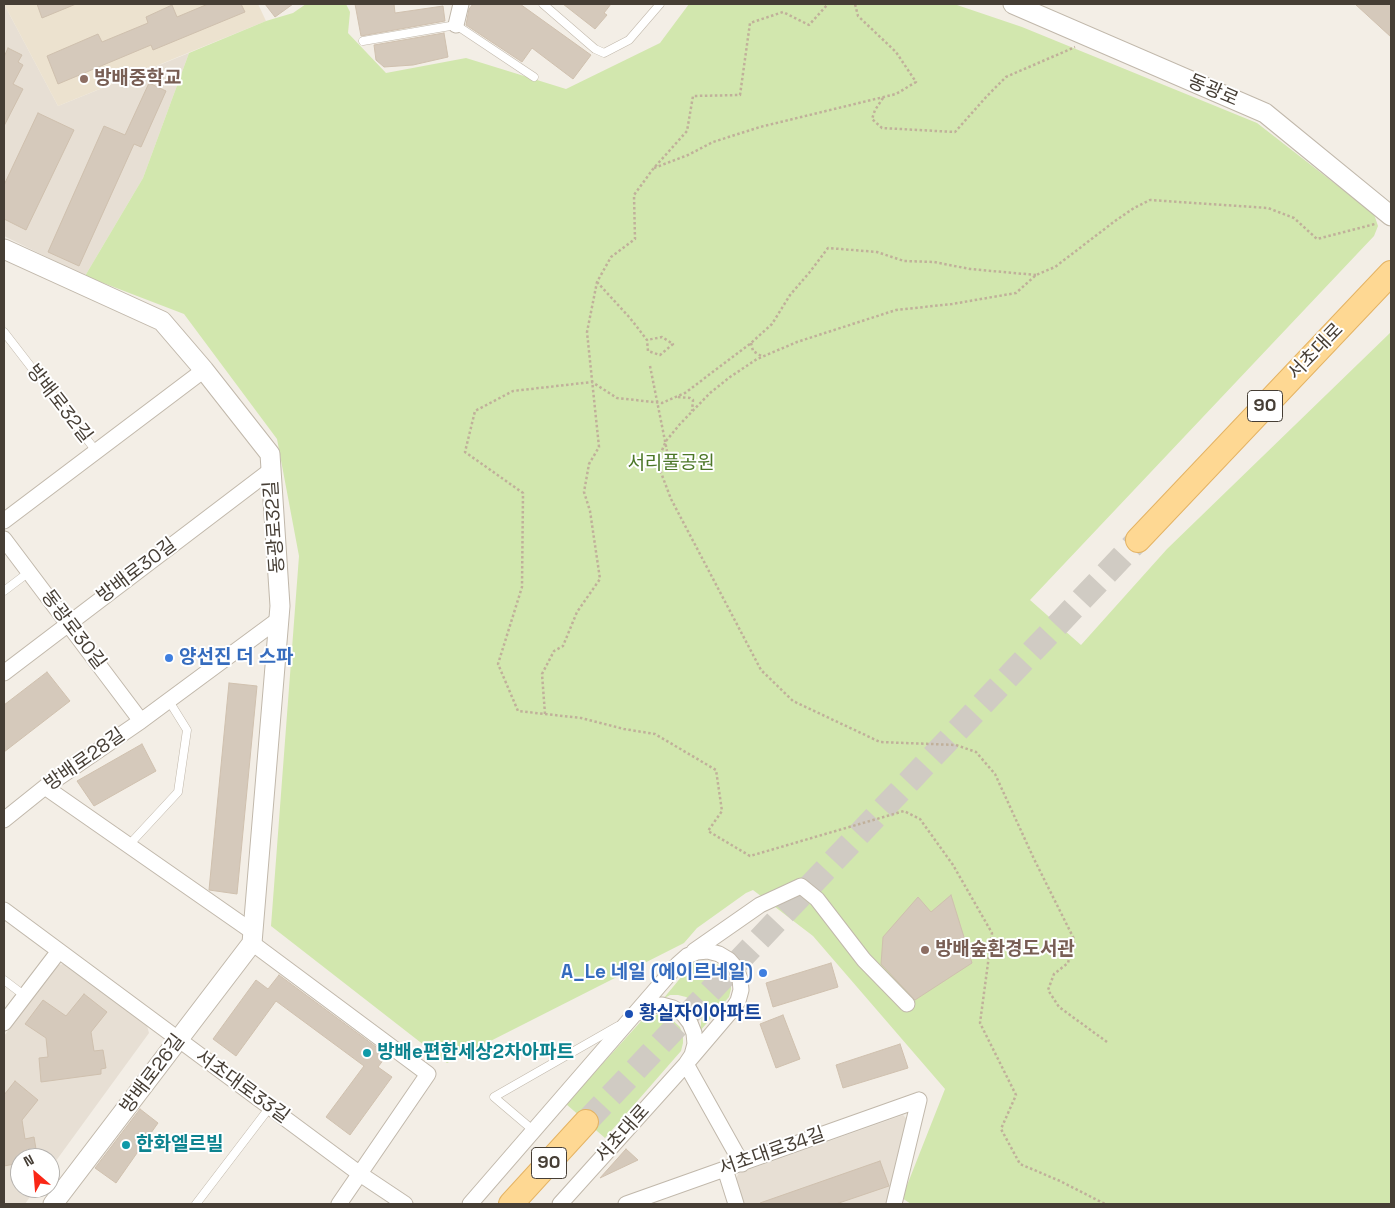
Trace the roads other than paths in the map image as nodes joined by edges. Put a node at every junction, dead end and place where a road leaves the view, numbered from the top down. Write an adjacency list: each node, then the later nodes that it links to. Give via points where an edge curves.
1 (461, 4): 5 (street)
2 (544, 4): 3 (lane, via 595,49 604,53 628,40)
3 (660, 4)
4 (1013, 4): 8 (street, 동광로, via 1266,113)
5 (456, 25): 6 (lane); 7 (lane)
6 (363, 41)
7 (534, 77)
8 (1387, 219)
9 (4, 249): 12 (street, 동광로32길, via 162,321)
10 (1391, 273): 17 (main road, 서초대로 / 90)
11 (4, 332): 13 (lane, 방배로32길)
12 (204, 370): 13 (street, 방배로32길); 14 (street, 동광로32길, via 270,454)
13 (96, 451): 15 (street, 방배로32길)
14 (271, 470): 20 (street, 동광로32길); 21 (street, 방배로30길)
15 (4, 521)
16 (4, 539): 18 (street, 동광로30길)
17 (1138, 540)
18 (30, 572): 19 (lane); 21 (street, 동광로30길)
19 (4, 592)
20 (279, 619): 23 (street, 방배로28길); 29 (street, 동광로32길)
21 (67, 624): 22 (street, 방배로30길); 24 (street, 동광로30길)
22 (4, 672)
23 (168, 701): 24 (street, 방배로28길); 27 (lane, via 186,730 178,792)
24 (141, 721): 25 (street, 방배로28길)
25 (44, 788): 26 (street, 방배로28길); 27 (street)
26 (4, 820)
27 (128, 846): 29 (street)
28 (4, 910): 30 (street, 서초대로33길)
29 (252, 938): 37 (street, 방배로26길); 44 (street, via 428,1074)
30 (59, 951): 33 (street); 37 (street, 서초대로33길)
31 (687, 956): 34 (street, via 760,905 801,886 817,899 864,960); 35 (street, 서초대로); 38 (street, 서초대로, via 708,951 729,960 740,978 741,990 732,1010)
32 (4, 980): 33 (lane)
33 (25, 996): 36 (street)
34 (908, 1004)
35 (633, 1018): 38 (street, 서초대로, via 641,1011 657,1006 673,1008 683,1014 690,1022 695,1044); 41 (street, 서초대로); 41 (lane, 서초대로, via 494,1097)
36 (4, 1024)
37 (178, 1040): 39 (street, 서초대로33길); 45 (street, 방배로26길)
38 (686, 1064): 42 (street); 51 (street, 서초대로)
39 (270, 1107): 44 (street, 서초대로33길); 46 (lane)
40 (586, 1122): 50 (main road, 서초대로 / 90)
41 (534, 1131): 49 (street, 서초대로)
42 (742, 1164): 43 (street, 서초대로34길); 54 (street, 서초대로34길, via 918,1100)
43 (725, 1169): 52 (street, 서초대로34길); 53 (street)
44 (360, 1174): 47 (street); 48 (street, 서초대로33길)
45 (53, 1204)
46 (196, 1204)
47 (339, 1204)
48 (405, 1204)
49 (470, 1204)
50 (511, 1204)
51 (560, 1204)
52 (626, 1204)
53 (736, 1204)
54 (894, 1204)

